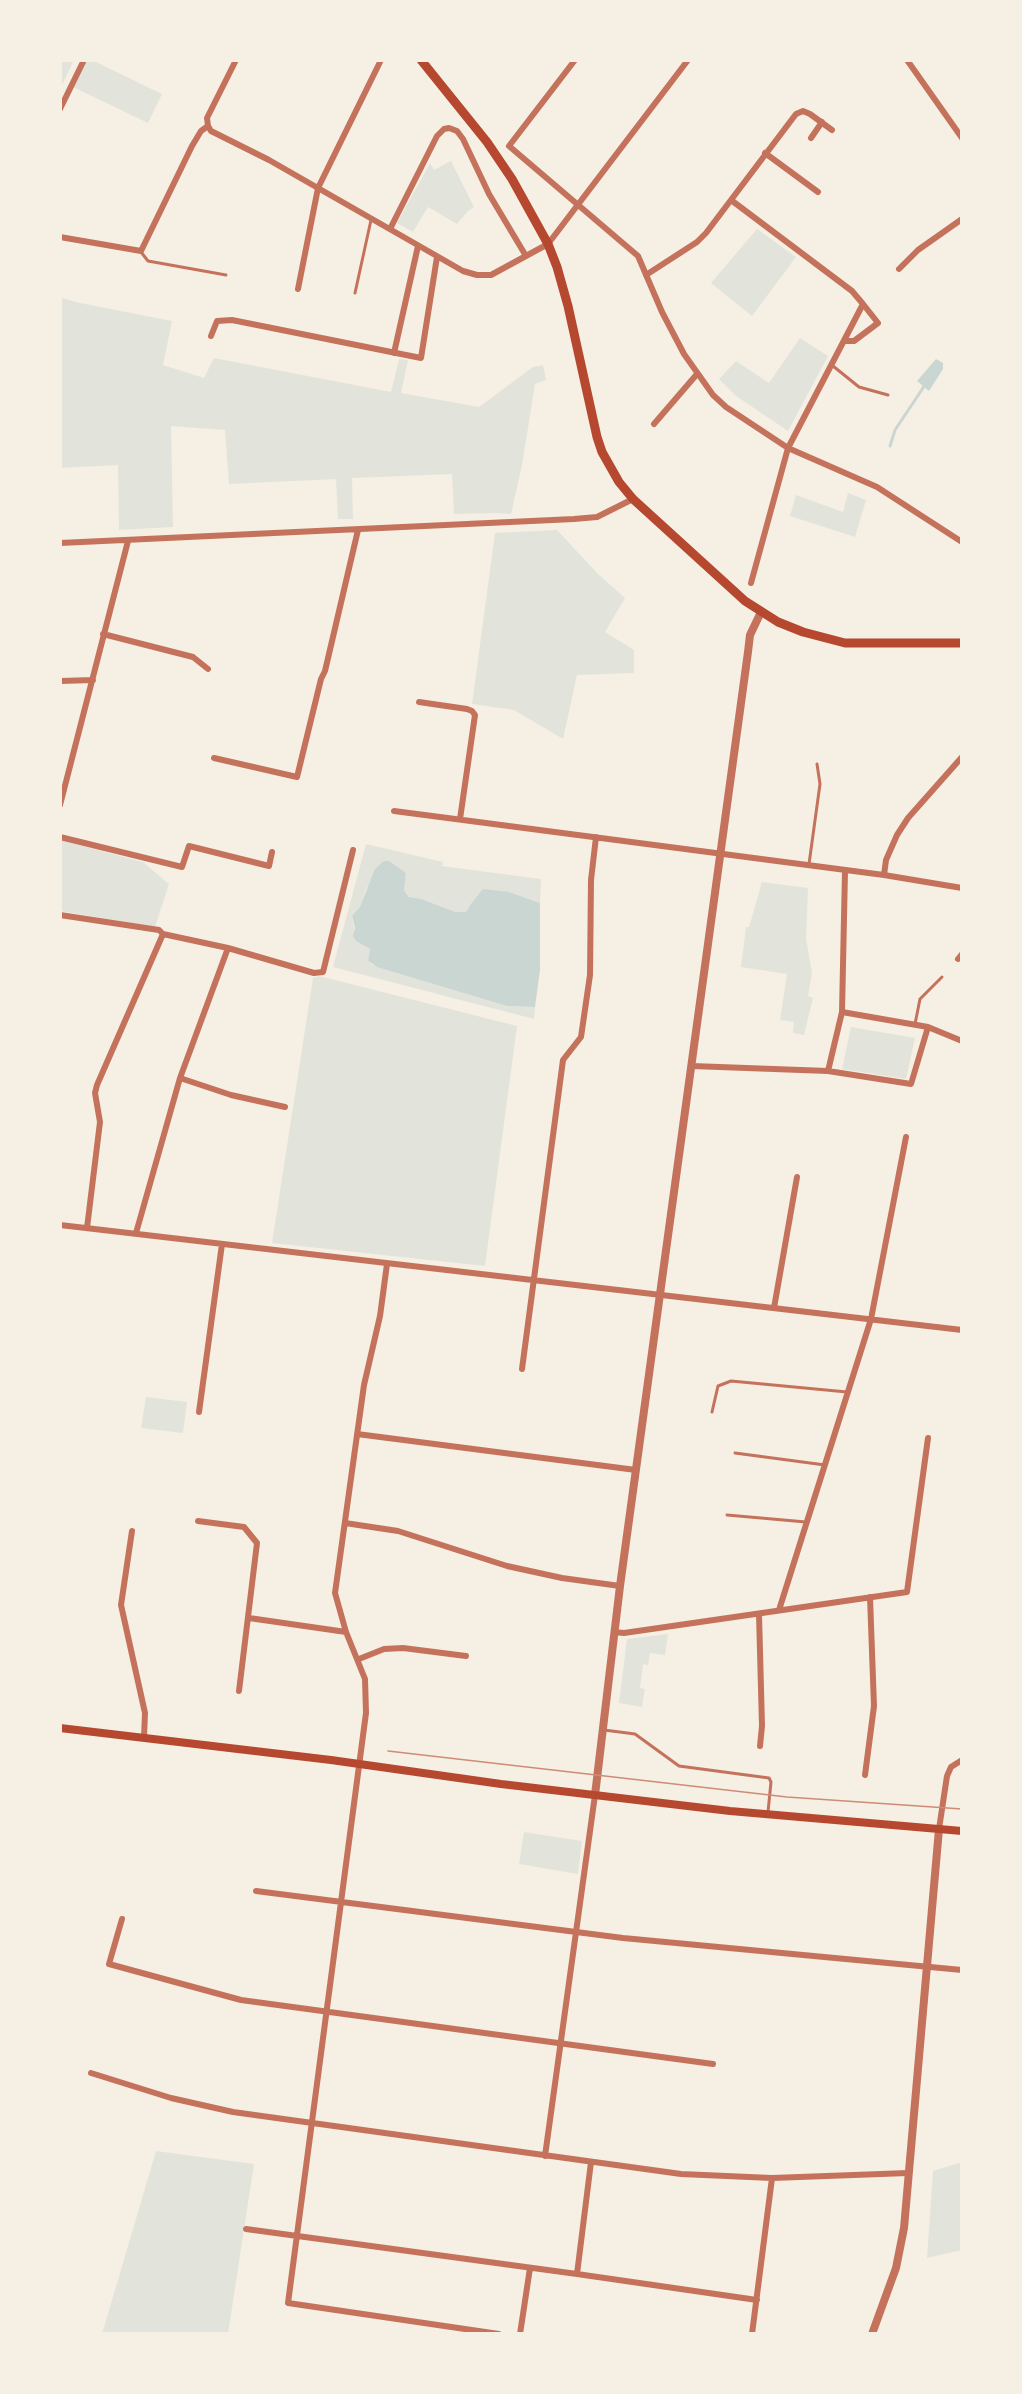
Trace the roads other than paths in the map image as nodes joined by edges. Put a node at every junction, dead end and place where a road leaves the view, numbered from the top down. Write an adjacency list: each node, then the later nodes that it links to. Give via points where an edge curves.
1 (84, 60): 8 (street)
2 (236, 60): 10 (street, via 207,118)
3 (381, 60): 15 (street)
4 (421, 60): 23 (main road, via 487,142)
5 (575, 60): 18 (street, via 508,146)
6 (688, 60): 18 (street)
7 (907, 60): 13 (street)
8 (60, 109)
9 (822, 122): 11 (street); 12 (street); 14 (street, via 803,111 796,114)
10 (208, 126): 15 (street); 25 (street, via 192,146)
11 (832, 130)
12 (811, 138)
13 (962, 138)
14 (765, 153): 16 (street); 17 (street)
15 (318, 188): 19 (street); 31 (street)
16 (818, 192)
17 (731, 200): 30 (street, via 697,242); 33 (street)
18 (577, 205): 23 (street); 30 (street, via 638,256)
19 (371, 219): 21 (street); 32 (lane)
20 (962, 219): 28 (street)
21 (390, 229): 24 (street); 26 (street, via 437,136 449,128 463,139 489,194)
22 (60, 237): 25 (street)
23 (548, 244): 26 (street); 42 (main road, via 568,306 597,437 619,482)
24 (418, 246): 27 (street); 36 (street)
25 (141, 251): 29 (lane, via 148,261)
26 (526, 256): 27 (street, via 484,275 463,271)
27 (437, 257): 36 (street, via 421,358)
28 (899, 268)
29 (226, 275)
30 (646, 275): 38 (street)
31 (298, 289)
32 (355, 293)
33 (863, 303): 35 (street); 35 (street, via 878,322 854,340)
34 (210, 336): 36 (street, via 217,321 232,320)
35 (845, 341): 37 (street)
36 (394, 352)
37 (831, 365): 39 (lane, via 859,387); 41 (street)
38 (697, 374): 40 (street); 41 (street, via 726,407)
39 (888, 395)
40 (654, 424)
41 (788, 448): 45 (street, via 877,487); 47 (street)
42 (633, 499): 43 (street, via 597,517); 48 (main road)
43 (358, 530): 44 (street); 56 (street, via 297,777)
44 (128, 541): 46 (street); 49 (street)
45 (962, 542)
46 (60, 543)
47 (751, 583)
48 (761, 612): 50 (main road, via 803,632 845,643); 65 (street, via 750,634)
49 (104, 634): 51 (street, via 193,657); 52 (street)
50 (962, 643)
51 (208, 669)
52 (93, 680): 53 (street); 58 (street)
53 (60, 681)
54 (419, 702): 60 (street, via 467,709 475,715)
55 (962, 757): 68 (street, via 908,818 886,860)
56 (214, 758)
57 (817, 764): 66 (lane, via 820,783)
58 (60, 805)
59 (394, 811): 60 (street)
60 (460, 819): 62 (street)
61 (60, 837): 64 (street, via 182,867 189,846 269,866)
62 (596, 837): 65 (street); 89 (street, via 591,880 590,975 581,1037 562,1060)
63 (353, 850): 72 (street, via 323,972 314,973)
64 (272, 852)
65 (720, 853): 66 (street); 78 (street)
66 (808, 865): 67 (street)
67 (845, 871): 68 (street); 74 (street)
68 (885, 875): 69 (street)
69 (962, 888)
70 (60, 915): 71 (street, via 159,930)
71 (163, 934): 72 (street); 85 (street, via 96,1085 100,1122)
72 (228, 948): 80 (street)
73 (942, 977): 75 (lane, via 920,999)
74 (842, 1012): 75 (street); 79 (street)
75 (915, 1024): 76 (street)
76 (928, 1027): 77 (street); 79 (street, via 911,1084)
77 (962, 1041)
78 (692, 1066): 79 (street); 90 (street)
79 (828, 1071)
80 (180, 1078): 81 (street); 86 (street)
81 (285, 1107)
82 (906, 1137): 92 (street)
83 (797, 1177): 91 (street)
84 (60, 1225): 85 (street)
85 (87, 1228): 86 (street)
86 (136, 1233): 87 (street)
87 (222, 1244): 88 (street); 96 (street)
88 (387, 1264): 89 (street); 98 (street)
89 (533, 1280): 90 (street); 94 (street)
90 (660, 1294): 91 (street); 102 (street)
91 (774, 1308): 92 (street)
92 (871, 1319): 93 (street); 95 (street)
93 (962, 1330)
94 (522, 1369)
95 (847, 1392): 97 (lane, via 731,1381 718,1386); 101 (street)
96 (199, 1412)
97 (712, 1412)
98 (357, 1434): 102 (street); 105 (street)
99 (928, 1438): 109 (street, via 907,1592)
100 (735, 1453): 101 (lane)
101 (825, 1465): 106 (street)
102 (636, 1470): 108 (street)
103 (728, 1515): 106 (lane)
104 (198, 1521): 112 (street, via 244,1527 257,1544)
105 (345, 1522): 108 (street, via 398,1531 518,1568); 113 (street, via 335,1593)
106 (807, 1522): 110 (street)
107 (132, 1531): 120 (street, via 121,1605 145,1713)
108 (620, 1586): 114 (street)
109 (870, 1597): 110 (street); 124 (street, via 874,1706)
110 (779, 1610): 111 (street)
111 (759, 1614): 114 (street); 121 (street)
112 (249, 1618): 113 (street); 117 (street)
113 (346, 1632): 116 (street)
114 (614, 1632): 119 (street)
115 (466, 1656): 116 (street, via 403,1648 384,1649)
116 (359, 1659): 123 (street, via 367,1700)
117 (239, 1691)
118 (60, 1728): 120 (main road)
119 (602, 1730): 125 (street); 126 (lane, via 635,1734 679,1766 770,1778)
120 (144, 1737): 123 (main road)
121 (760, 1746)
122 (962, 1760): 127 (street, via 954,1764 947,1776)
123 (358, 1764): 125 (main road); 130 (street)
124 (866, 1775)
125 (595, 1795): 126 (main road); 132 (street)
126 (767, 1815): 127 (main road)
127 (939, 1830): 128 (main road); 133 (street)
128 (962, 1831)
129 (256, 1891): 130 (street)
130 (341, 1903): 132 (street); 135 (street)
131 (122, 1919): 135 (street, via 109,1964 241,2000)
132 (576, 1932): 133 (street); 136 (street)
133 (926, 1966): 134 (street); 142 (street)
134 (962, 1970)
135 (326, 2012): 136 (street); 139 (street)
136 (561, 2043): 137 (street); 140 (street)
137 (713, 2064)
138 (91, 2073): 139 (street, via 171,2098)
139 (311, 2124): 140 (street); 145 (street)
140 (545, 2156): 141 (street)
141 (591, 2162): 143 (street, via 681,2174); 147 (street)
142 (908, 2173): 143 (street); 152 (street, via 900,2251)
143 (772, 2178): 148 (street)
144 (246, 2229): 145 (street)
145 (297, 2236): 146 (street); 149 (street, via 288,2303)
146 (530, 2268): 147 (street); 150 (street)
147 (577, 2274): 148 (street)
148 (757, 2300): 151 (street)
149 (499, 2334)
150 (520, 2334)
151 (752, 2334)
152 (872, 2334)

